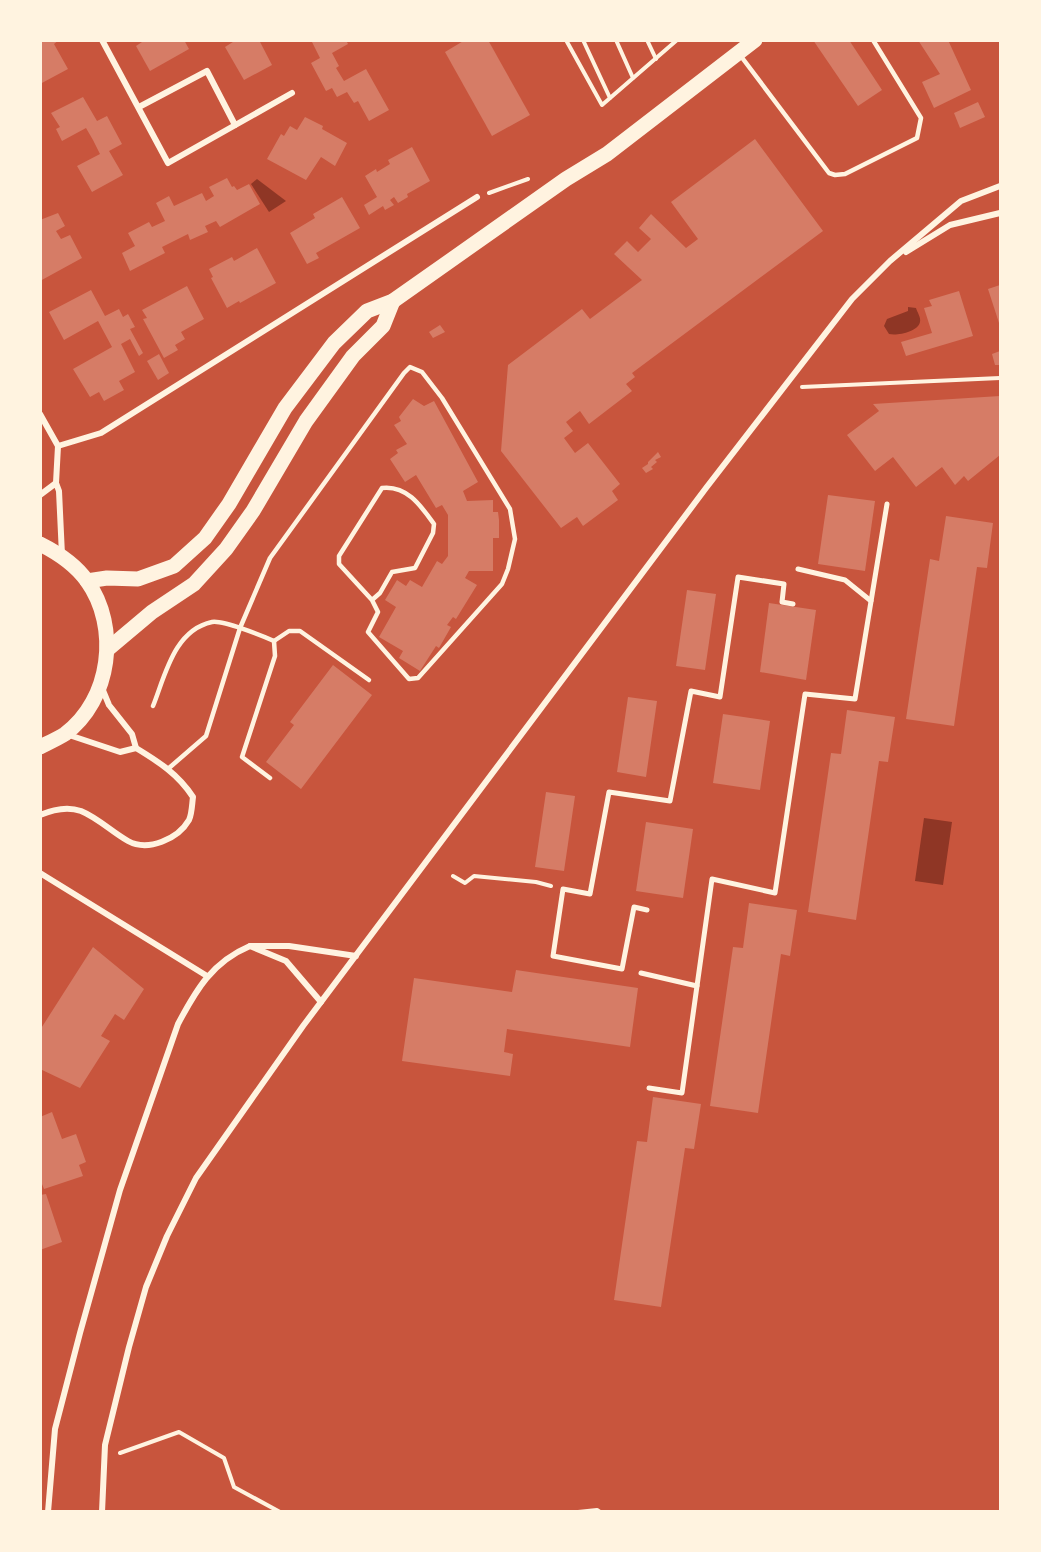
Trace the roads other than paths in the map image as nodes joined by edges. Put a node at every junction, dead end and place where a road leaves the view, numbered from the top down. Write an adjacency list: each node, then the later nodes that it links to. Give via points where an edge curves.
1 (102, 40): 6 (street)
2 (754, 40): 4 (main road)
3 (873, 40): 4 (lane, via 921,118 917,138 845,174 835,175 829,173)
4 (738, 53): 12 (main road, via 607,154)
5 (292, 93): 7 (street)
6 (139, 107): 7 (street, via 207,71); 7 (street, via 168,163)
7 (235, 125)
8 (1000, 186): 11 (street, via 960,201)
9 (477, 197): 14 (street, via 101,433)
10 (1000, 213): 11 (street, via 950,225)
11 (890, 261): 40 (street, via 852,299 706,488)
12 (393, 301): 21 (main road, via 367,311 334,343 285,408 205,538 174,566 138,579); 27 (main road, via 383,326 353,356 306,421 226,549 194,584)
13 (40, 414): 14 (street)
14 (58, 446): 15 (street)
15 (56, 483): 16 (street); 19 (street)
16 (40, 495)
17 (887, 504): 23 (street)
18 (40, 544): 19 (main road)
19 (63, 556): 21 (main road)
20 (798, 569): 23 (street, via 845,580)
21 (87, 581): 27 (main road, via 103,613)
22 (372, 600): 22 (lane, via 339,564 339,556 382,488 393,486 416,500 434,524 433,533 415,568 392,572); 25 (lane, via 378,612 368,632 409,679 418,678 502,584 515,539 510,509 442,398 422,372 410,367 270,558)
23 (871, 601): 43 (street, via 855,699 805,694 775,892 712,879)
24 (793, 604): 38 (street, via 782,602 784,584 738,577 720,697 691,691 670,801 609,792 590,894 563,889 553,956 622,969 634,907)
25 (240, 628): 26 (lane); 30 (lane, via 214,621 193,630 177,647); 34 (lane, via 206,736)
26 (274, 641): 28 (lane, via 288,631 300,631); 35 (lane, via 275,656 242,757)
27 (108, 649): 29 (main road)
28 (369, 680)
29 (101, 686): 31 (main road, via 86,712); 33 (street, via 109,705 132,734)
30 (153, 706)
31 (65, 734): 32 (main road); 33 (street, via 120,752)
32 (40, 747)
33 (136, 748): 34 (street)
34 (169, 768): 36 (street, via 193,797 189,819 178,832 156,844 130,842 80,811 66,808)
35 (270, 778)
36 (40, 815)
37 (40, 873): 42 (street)
38 (647, 910)
39 (250, 946): 40 (street, via 289,946); 42 (street); 44 (street, via 285,961)
40 (356, 957): 44 (street)
41 (641, 973): 43 (street)
42 (207, 976): 46 (street, via 178,1024 120,1190 56,1429)
43 (697, 986): 45 (street, via 682,1093)
44 (321, 1002): 47 (street, via 196,1178 167,1236 146,1287 105,1445)
45 (649, 1088)
46 (48, 1512)
47 (102, 1512)

